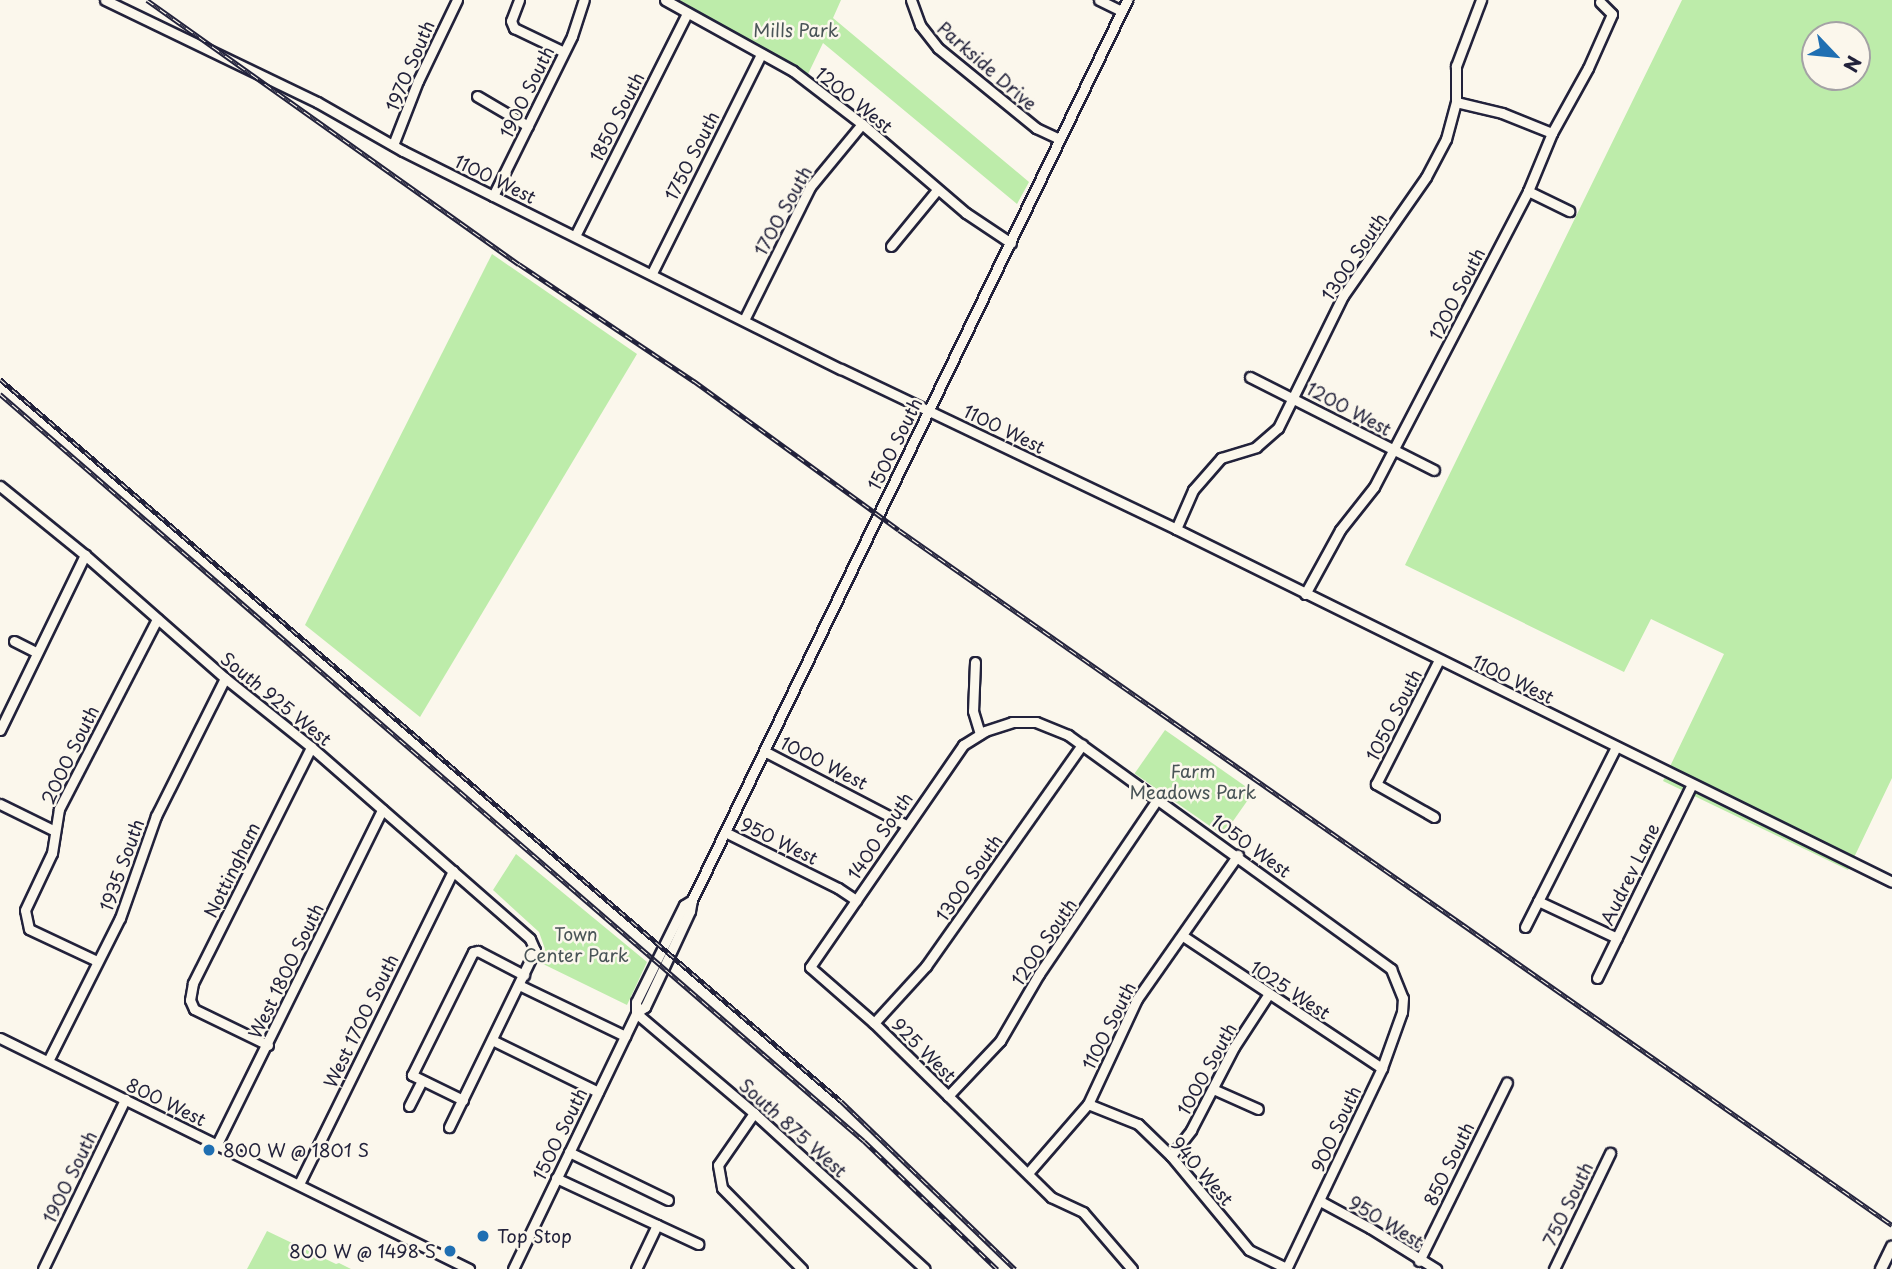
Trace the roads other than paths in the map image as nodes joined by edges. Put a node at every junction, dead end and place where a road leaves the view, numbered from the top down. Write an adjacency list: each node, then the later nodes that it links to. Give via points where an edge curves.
1 (105, 0): 21 (street, 1100 West, via 317,102)
2 (457, 0): 21 (street, 1970 South)
3 (519, 0): 13 (street, via 512,26)
4 (584, 0): 13 (street, 1900 South)
5 (665, 0): 12 (street, 1200 West)
6 (911, 0): 20 (street, Parkside Drive, via 920,25 938,48 1036,128)
7 (1099, 0): 11 (street)
8 (1127, 0): 11 (street, 1500 South)
9 (1481, 0): 16 (street, 1300 South, via 1456,66)
10 (1600, 2): 19 (street, 1200 South, via 1612,14)
11 (1122, 11): 20 (street, 1500 South)
12 (687, 13): 14 (street, 1200 West); 26 (street, 1850 South)
13 (564, 52): 18 (street, 1900 South)
14 (761, 54): 17 (street, 1200 West, via 793,71); 29 (street, 1750 South)
15 (477, 96): 18 (street)
16 (1456, 102): 19 (street, via 1502,113); 32 (street, 1300 South, via 1446,139 1426,177 1343,296)
17 (862, 124): 22 (street, 1200 West); 30 (street, 1700 South, via 810,187)
18 (528, 126): 24 (street, 1900 South)
19 (1552, 133): 23 (street, 1200 South)
20 (1060, 139): 27 (street, 1500 South)
21 (393, 145): 24 (street, 1100 West)
22 (937, 190): 27 (street, 1200 West); 28 (street)
23 (1528, 191): 25 (street); 34 (street, 1200 South)
24 (493, 196): 26 (street, 1100 West)
25 (1569, 211)
26 (575, 236): 29 (street, 1100 West)
27 (1010, 243): 33 (street, 1500 South)
28 (891, 246)
29 (652, 273): 30 (street, 1100 West)
30 (744, 320): 33 (street, 1100 West)
31 (1250, 377): 32 (street, 1200 West)
32 (1293, 397): 34 (street, 1200 West); 37 (street, 1300 South, via 1278,428 1256,447 1221,458 1193,490)
33 (929, 410): 37 (street, 1100 West); 51 (street, 1500 South)
34 (1394, 450): 35 (street, 1200 West); 39 (street, 1200 South, via 1374,487 1340,530)
35 (1434, 470)
36 (0, 486): 38 (street, South 925 West)
37 (1176, 529): 39 (street, 1100 West)
38 (85, 555): 40 (street, South 925 West); 42 (street)
39 (1305, 594): 43 (street, 1100 West)
40 (157, 619): 45 (street, South 925 West); 58 (street, 2000 South, via 59,809)
41 (14, 641): 42 (street)
42 (36, 652): 46 (street)
43 (1439, 660): 50 (street, 1100 West); 56 (street, 1050 South, via 1376,784)
44 (975, 662): 47 (street, via 973,711)
45 (225, 678): 49 (street, South 925 West); 68 (street, 1935 South, via 156,816 120,918)
46 (0, 730)
47 (983, 732): 48 (street, 1050 West, via 1013,722 1036,722); 57 (street, 1400 South, via 962,745)
48 (1082, 745): 53 (street, 1050 West); 76 (street, 1300 South, via 926,966)
49 (311, 747): 55 (street, South 925 West); 80 (street, Nottingham, via 194,983 190,1000 194,1009)
50 (1616, 747): 52 (street, 1100 West); 64 (street)
51 (764, 751): 57 (street, 1000 West); 59 (street, 1500 South)
52 (1692, 784): 62 (street, 1100 West); 67 (street, Audrev Lane)
53 (1158, 798): 60 (street, 1050 West); 87 (street, 1200 South, via 1039,974 1000,1041)
54 (0, 804): 58 (street)
55 (382, 810): 61 (street, South 925 West); 80 (street, West 1800 South)
56 (1434, 817)
57 (906, 825): 63 (street, 1400 South)
58 (53, 830): 68 (street, 2000 South, via 52,853 25,911 29,929)
59 (724, 832): 63 (street, 950 West); 75 (street, 1500 South, via 645,1007)
60 (1238, 855): 66 (street, 1100 South); 74 (street, 1050 West, via 1391,969)
61 (453, 871): 70 (street, South 925 West, via 530,939 535,950); 101 (street, West 1700 South)
62 (1892, 883)
63 (856, 900): 69 (street, 1400 South)
64 (1538, 901): 65 (street); 67 (street)
65 (1525, 927)
66 (1183, 936): 73 (street, 1025 West); 90 (street, 1100 South, via 1137,999)
67 (1617, 938): 71 (street, Audrev Lane)
68 (97, 961): 81 (street, 1935 South)
69 (810, 967): 76 (street, 925 West)
70 (524, 975): 72 (street); 83 (street, via 473,952 412,1075)
71 (1597, 978)
72 (519, 985): 77 (street); 79 (street)
73 (1268, 995): 82 (street, 1025 West); 85 (street, 1000 South)
74 (1403, 998): 82 (street, 900 South)
75 (636, 1013): 77 (street, 1500 South); 93 (street, South 875 West)
76 (874, 1023): 87 (street, 925 West)
77 (625, 1036): 86 (street, 1500 South)
78 (0, 1038): 81 (street, 800 West)
79 (492, 1040): 86 (street); 89 (street)
80 (268, 1045): 95 (street, West 1800 South)
81 (48, 1061): 88 (street, 800 West)
82 (1382, 1068): 103 (street, 900 South)
83 (422, 1081): 89 (street); 91 (street)
84 (1507, 1082): 107 (street, 850 South)
85 (1213, 1089): 92 (street); 98 (street, 1000 South)
86 (598, 1092): 96 (street, 1500 South)
87 (948, 1096): 99 (street, 925 West)
88 (125, 1099): 95 (street, 800 West); 109 (street, 1900 South)
89 (463, 1100): 94 (street)
90 (1088, 1104): 98 (street, 940 West, via 1138,1124); 99 (street, 1100 South)
91 (410, 1106)
92 (1258, 1109)
93 (754, 1113): 113 (street, via 718,1165 722,1188); 114 (street, South 875 West)
94 (449, 1127)
95 (217, 1144): 101 (street, 800 West)
96 (569, 1152): 100 (street, 1500 South); 102 (street)
97 (1610, 1153): 117 (street, 750 South)
98 (1171, 1156): 108 (street, 940 West, via 1249,1250)
99 (1025, 1170): 115 (street, via 1051,1197 1083,1212)
100 (556, 1178): 104 (street); 111 (street, 1500 South)
101 (299, 1184): 110 (street, 800 West)
102 (668, 1200)
103 (1320, 1201): 107 (street, 950 West); 108 (street, 900 South)
104 (657, 1225): 105 (street); 112 (street)
105 (698, 1244)
106 (1892, 1245): 118 (main road)
107 (1419, 1261): 116 (street, 950 West)
108 (1286, 1268)
109 (43, 1269)
110 (469, 1269)
111 (513, 1269)
112 (636, 1269)
113 (802, 1269)
114 (925, 1269)
115 (1132, 1269)
116 (1436, 1269)
117 (1554, 1269)
118 (1881, 1269)

